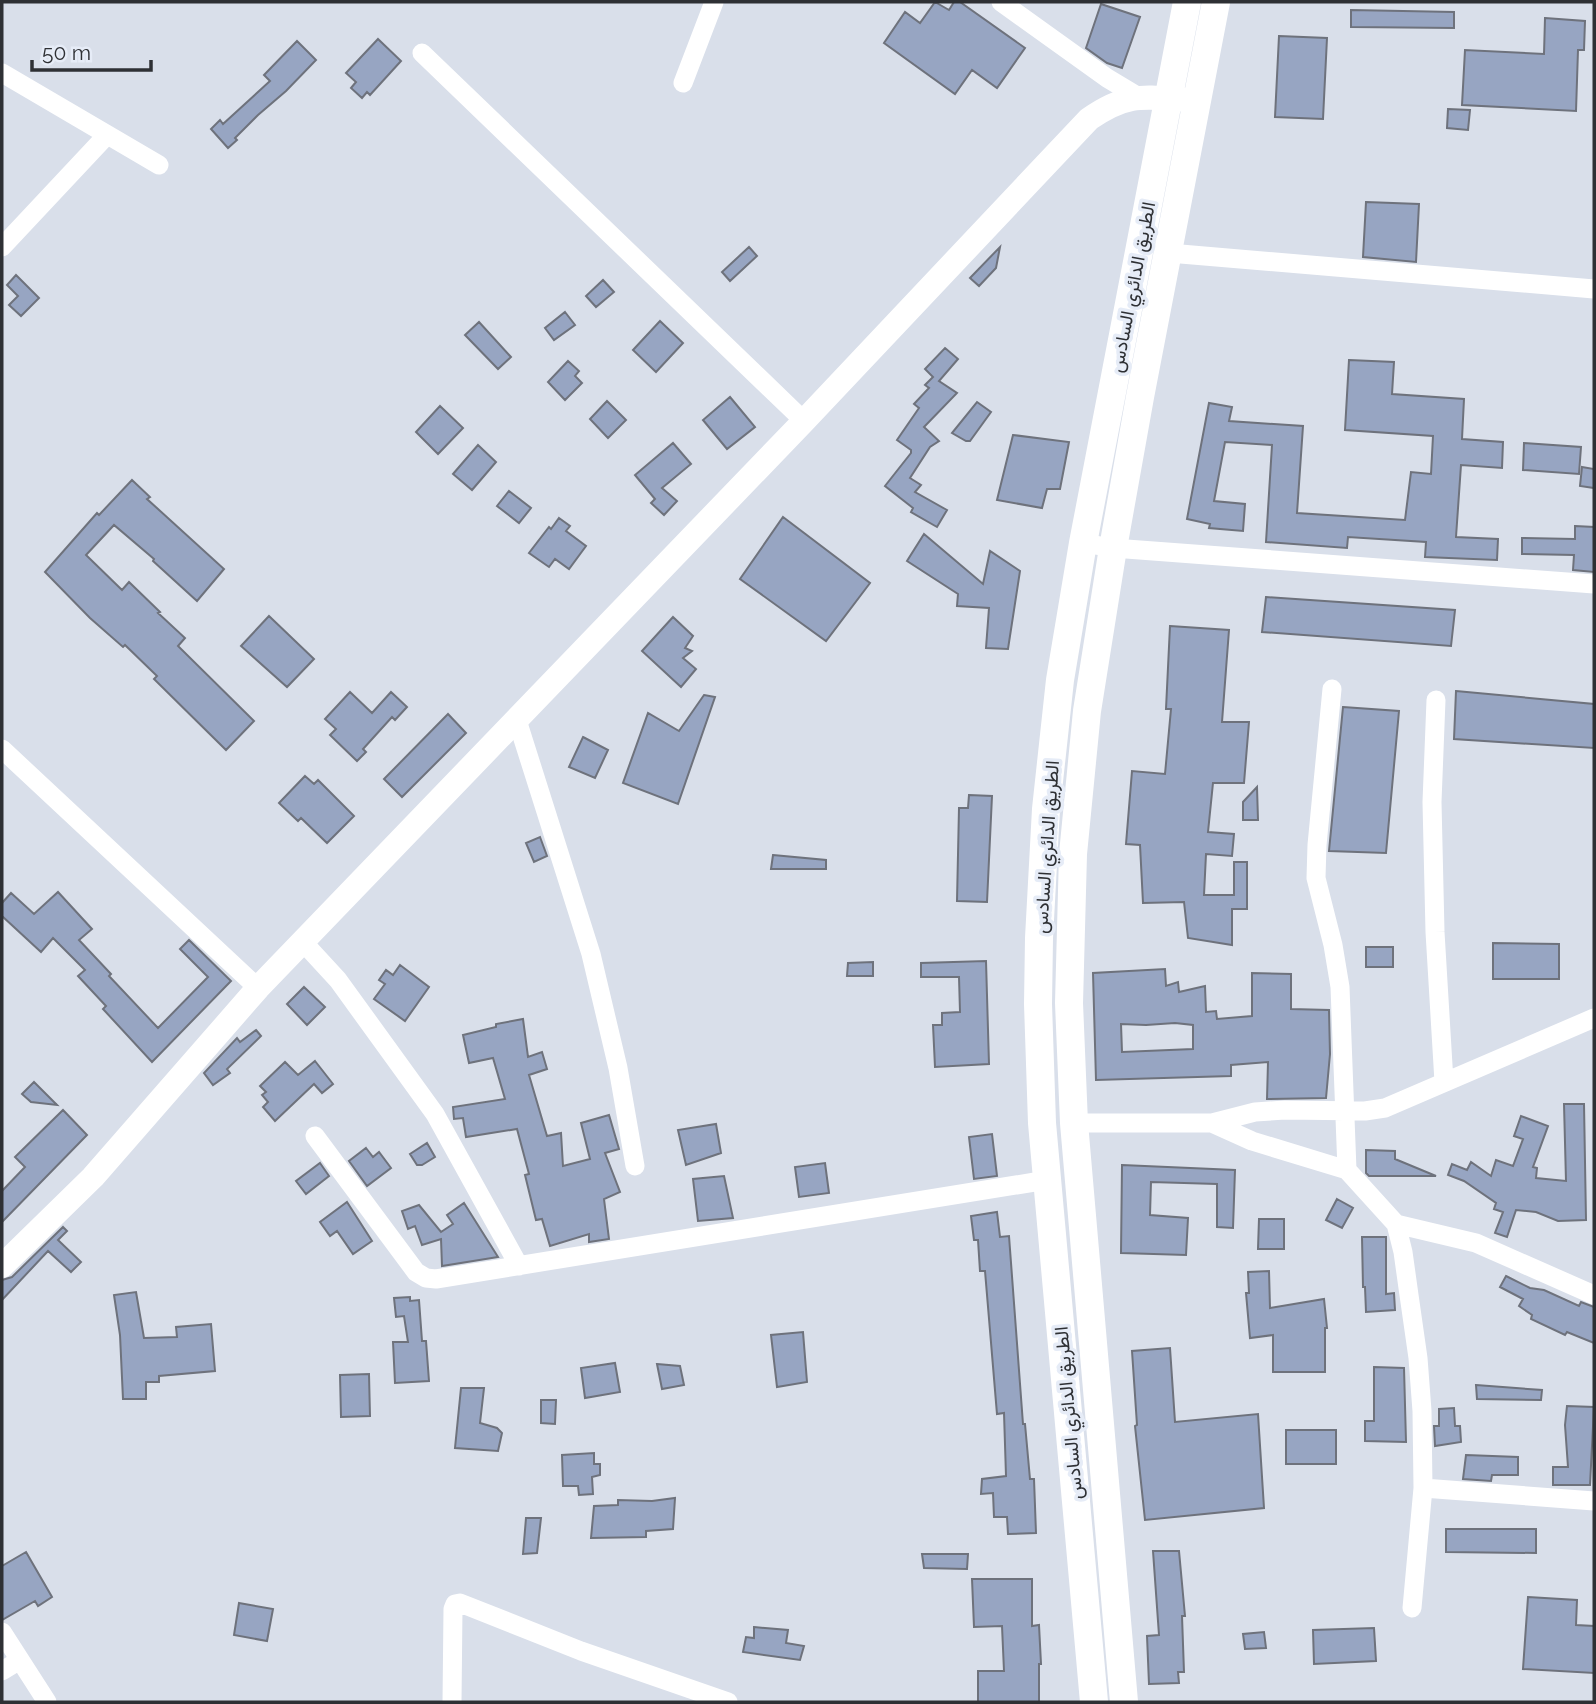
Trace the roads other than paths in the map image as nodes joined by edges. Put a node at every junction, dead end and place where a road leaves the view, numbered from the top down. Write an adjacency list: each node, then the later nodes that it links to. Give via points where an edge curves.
1 (714, 2): 7 (street)
2 (1000, 2): 8 (street)
3 (1187, 2): 9 (highway, الطريق الدائري السادس)
4 (1216, 2): 10 (highway, الطريق الدائري السادس)
5 (422, 53): 16 (street)
6 (2, 73): 11 (street)
7 (682, 83)
8 (1137, 96): 9 (main road); 16 (main road, via 1089,119)
9 (1168, 98): 10 (main road); 17 (highway, الطريق الدائري السادس)
10 (1196, 100): 14 (highway, الطريق الدائري السادس)
11 (107, 135): 12 (street); 13 (street)
12 (159, 165)
13 (2, 247)
14 (1169, 253): 15 (street); 18 (highway, الطريق الدائري السادس)
15 (1594, 289)
16 (804, 421): 22 (main road)
17 (1083, 543): 18 (street); 24 (highway, الطريق الدائري السادس, via 1060,680)
18 (1113, 548): 19 (street); 25 (highway, الطريق الدائري السادس, via 1087,711)
19 (1594, 584)
20 (1332, 689): 30 (street, via 1316,878 1340,987)
21 (1436, 699): 29 (street, via 1432,802)
22 (517, 720): 26 (main road); 35 (street, via 591,954)
23 (2, 748): 27 (street)
24 (1046, 809): 25 (highway); 33 (highway, الطريق الدائري السادس, via 1038,1004)
25 (1077, 812): 31 (highway, الطريق الدائري السادس, via 1069,1003)
26 (303, 943): 27 (main road); 40 (street, via 338,980 435,1114)
27 (258, 988): 39 (main road, via 93,1177)
28 (1594, 1018): 29 (street)
29 (1444, 1082): 30 (street, via 1385,1108)
30 (1346, 1111): 32 (street, via 1255,1112); 36 (street)
31 (1074, 1123): 32 (street); 33 (highway); 52 (highway, الطريق الدائري السادس)
32 (1212, 1123): 36 (street, via 1252,1141)
33 (1042, 1124): 37 (highway, الطريق الدائري السادس)
34 (315, 1136): 40 (street, via 416,1272 436,1279)
35 (635, 1166)
36 (1347, 1170): 38 (street)
37 (1047, 1180): 40 (street); 51 (highway, الطريق الدائري السادس)
38 (1396, 1224): 41 (street, via 1476,1243); 42 (street, via 1418,1358)
39 (2, 1266)
40 (519, 1266)
41 (1594, 1295)
42 (1423, 1488): 43 (street); 44 (street)
43 (1594, 1501)
44 (1412, 1608)
45 (2, 1632): 46 (street)
46 (20, 1660): 47 (street); 48 (street)
47 (2, 1671)
48 (47, 1702)
49 (452, 1702): 50 (street, via 453,1609 460,1603)
50 (728, 1702)
51 (1094, 1702)
52 (1124, 1702)

